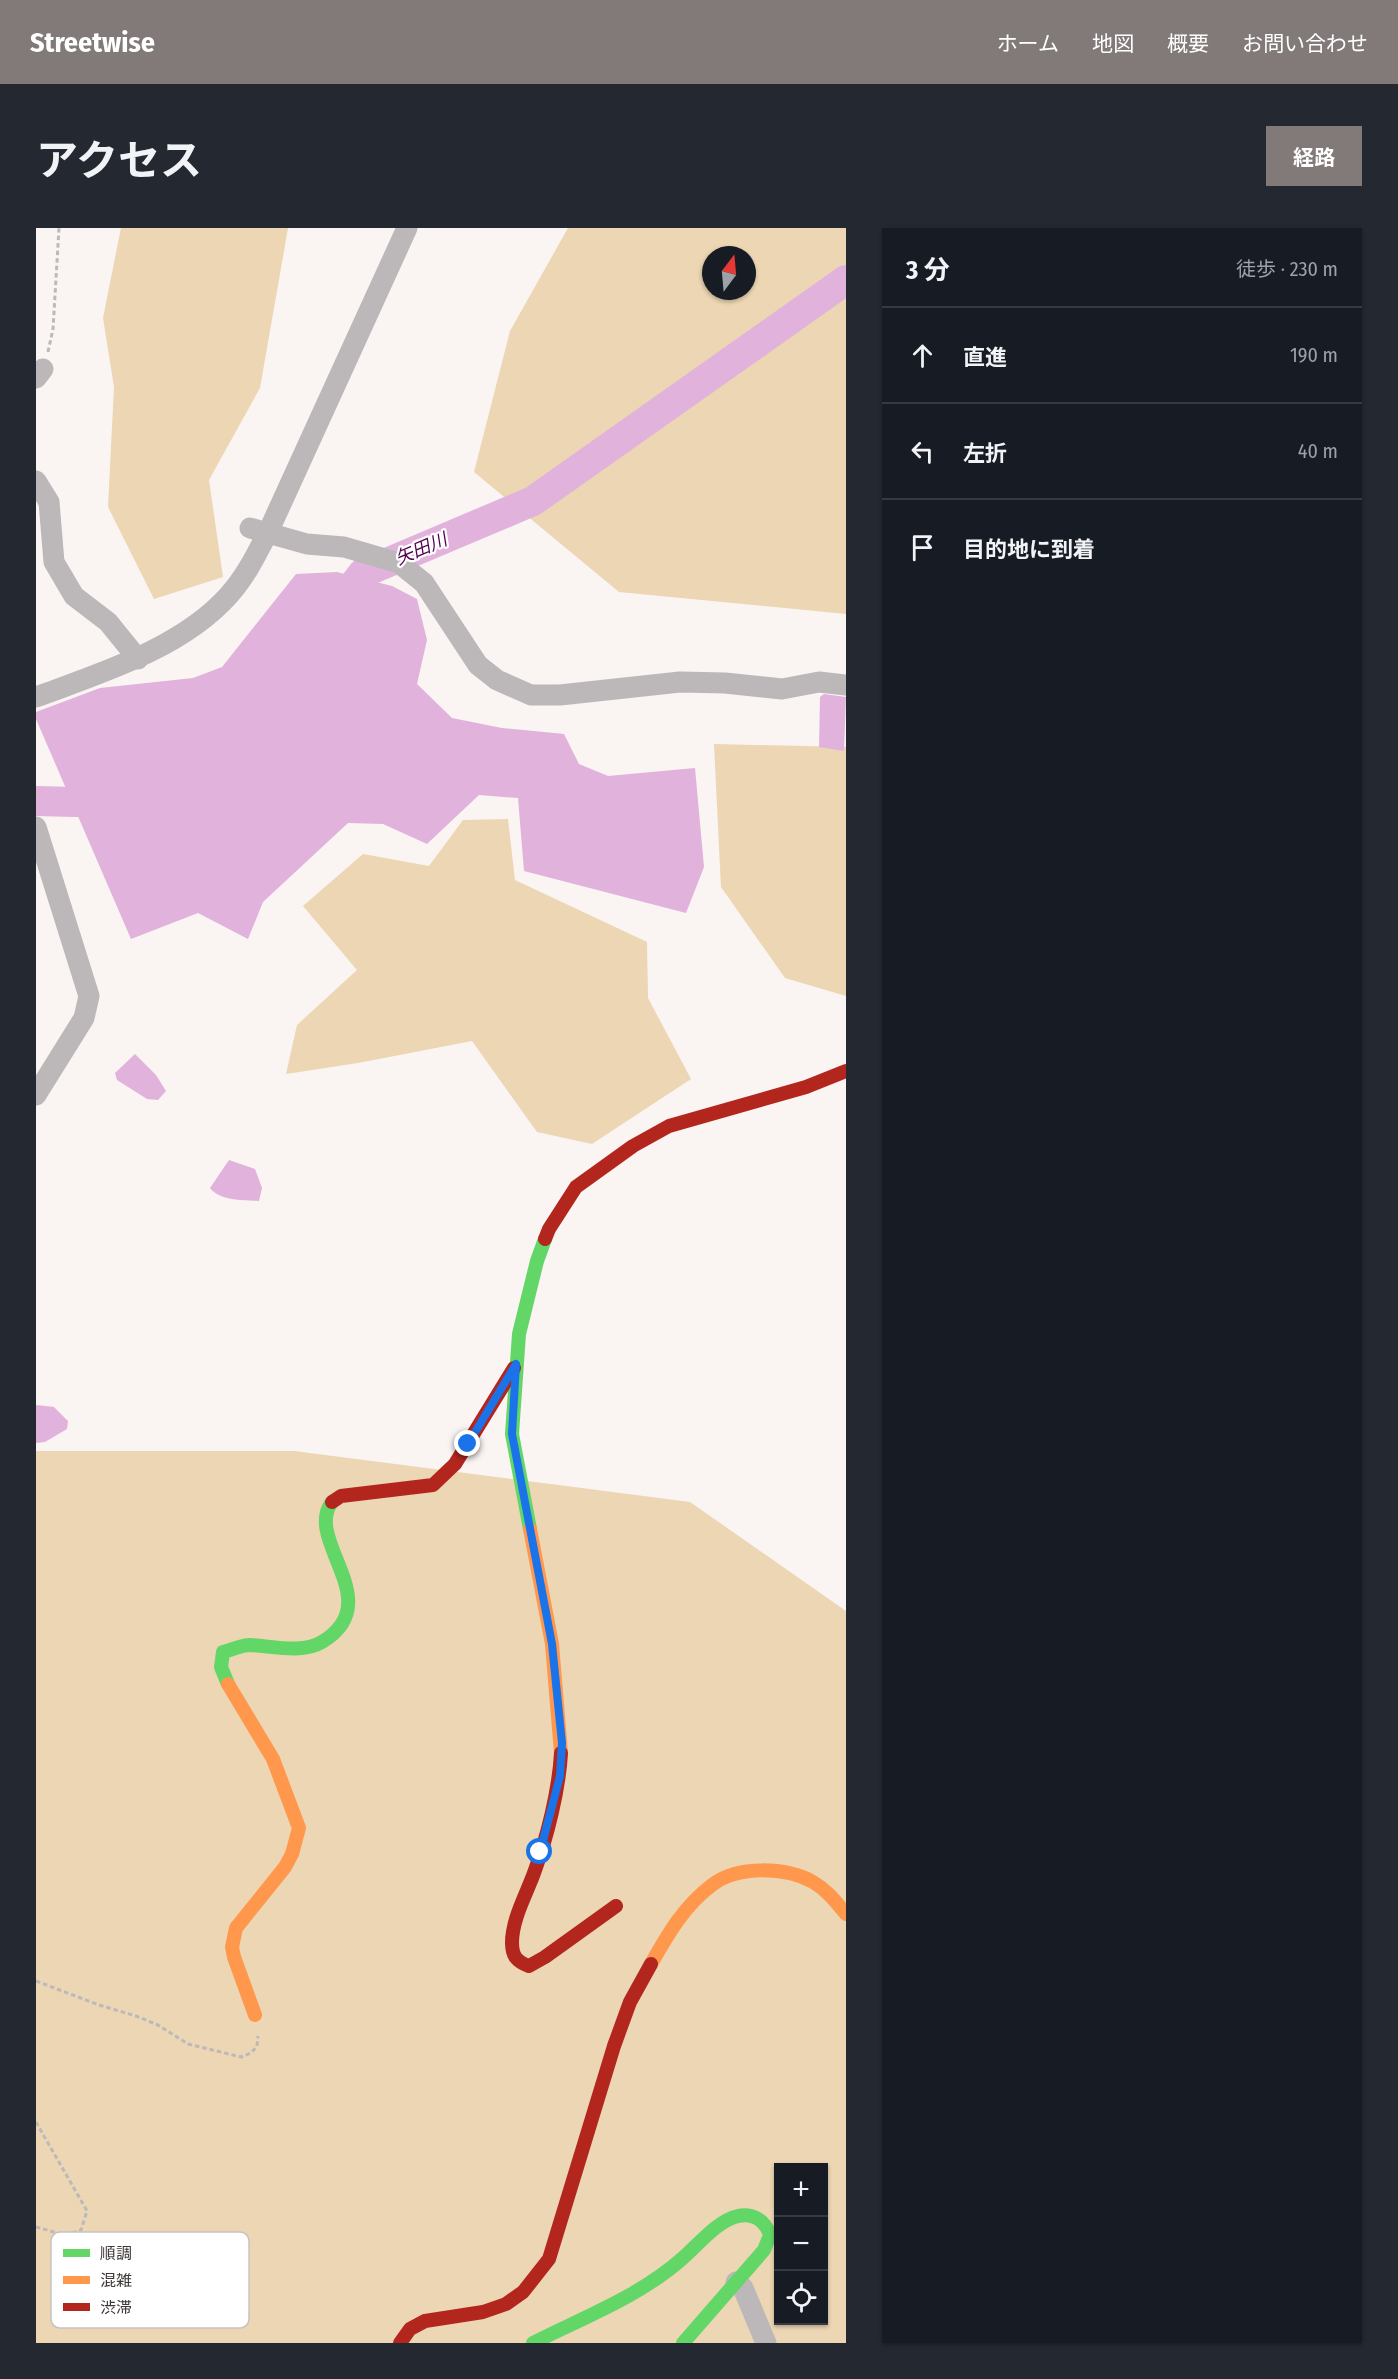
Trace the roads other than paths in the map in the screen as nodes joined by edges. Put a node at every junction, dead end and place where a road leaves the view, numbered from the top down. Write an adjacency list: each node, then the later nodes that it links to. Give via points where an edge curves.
1 (407, 228): 3 (street)
2 (36, 481): 4 (street, via 49,502 54,562 74,596 108,622)
3 (259, 531): 4 (street, via 252,564 230,594 205,617); 5 (street, via 306,544 344,547 399,563 424,583 478,665 497,681 531,695 680,682 724,682 782,689 819,682)
4 (138, 659): 6 (street)
5 (846, 685)
6 (36, 697)
7 (36, 826): 9 (street, via 89,996 84,1018)
8 (846, 1071): 10 (street, via 806,1087 669,1126 633,1146 576,1187 549,1229 537,1261 519,1334)
9 (36, 1095)
10 (516, 1364): 11 (street, via 512,1434 552,1644 562,1743 560,1776 535,1871 513,1929 514,1956 529,1966); 13 (street, via 455,1464 433,1485 341,1496 330,1503 327,1530 348,1593 348,1611 335,1634 315,1646 247,1645 223,1652 221,1666 273,1759 300,1828 285,1867 236,1928 234,1957)
11 (616, 1906)
12 (846, 1914): 15 (street, via 832,1896 813,1882 770,1871 743,1872 714,1883 693,1901 674,1923 630,2002 549,2259 523,2292 506,2304 483,2312 425,2321 410,2329)
13 (255, 2014)
14 (736, 2282): 16 (street, via 768,2243 768,2229 753,2215 728,2220 648,2283); 17 (street); 18 (street, via 743,2288)
15 (400, 2343)
16 (533, 2343)
17 (683, 2343)
18 (766, 2343)

